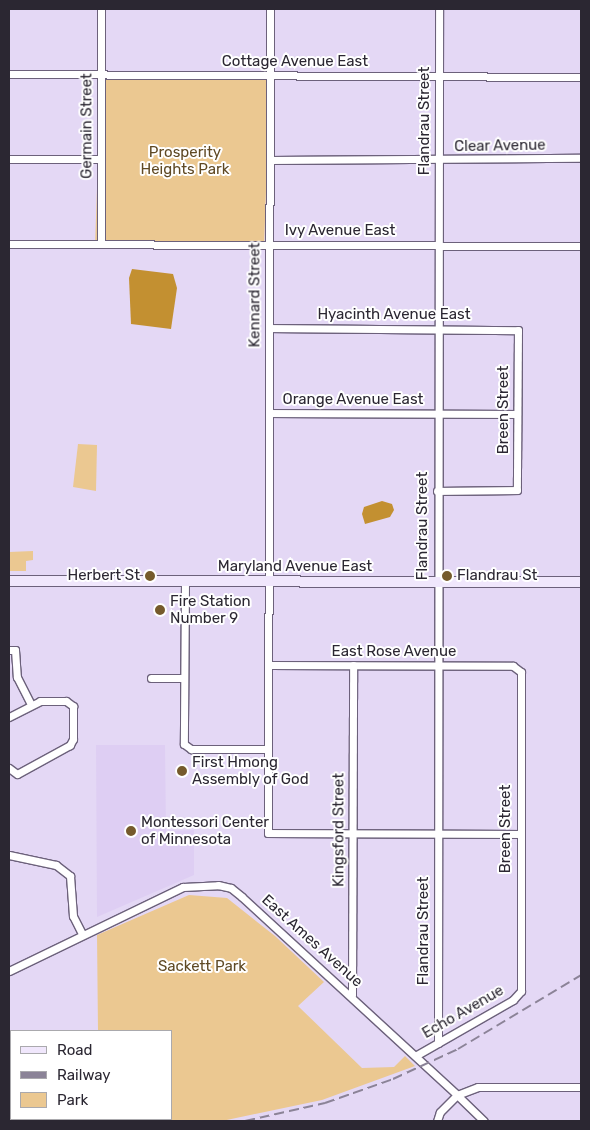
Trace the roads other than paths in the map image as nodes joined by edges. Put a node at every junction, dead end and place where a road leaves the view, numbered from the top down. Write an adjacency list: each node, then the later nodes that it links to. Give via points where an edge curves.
1 (101, 9): 5 (street, Germain Street)
2 (270, 9): 6 (street, Kennard Street)
3 (439, 9): 7 (street, Flandrau Street)
4 (9, 74): 5 (street, Cottage Avenue East)
5 (101, 74): 6 (street, Cottage Avenue East); 11 (street, Germain Street)
6 (270, 75): 7 (street, Cottage Avenue East); 12 (street, Kennard Street)
7 (439, 76): 8 (street, Cottage Avenue East); 13 (street, Flandrau Street)
8 (581, 77)
9 (9, 158): 11 (street)
10 (581, 158): 13 (street, Clear Avenue)
11 (101, 159): 15 (street, Germain Street)
12 (270, 160): 13 (street, Clear Avenue); 16 (street, Kennard Street)
13 (439, 160): 17 (street, Flandrau Street)
14 (9, 244): 15 (street, Ivy Avenue East)
15 (101, 244): 16 (street, Ivy Avenue East)
16 (270, 245): 17 (street, Ivy Avenue East); 19 (street, Kennard Street)
17 (438, 245): 18 (street, Ivy Avenue East); 20 (street, Flandrau Street)
18 (581, 246)
19 (269, 328): 20 (street, Hyacinth Avenue East); 22 (street, Kennard Street)
20 (438, 329): 21 (street, Hyacinth Avenue East); 23 (street, Flandrau Street)
21 (518, 330): 24 (street, Breen Street)
22 (269, 413): 23 (street, Orange Avenue East); 28 (street, Kennard Street)
23 (438, 414): 24 (street, Orange Avenue East); 25 (street, Flandrau Street)
24 (518, 414): 25 (street, Breen Street, via 518,490)
25 (437, 491): 29 (street, Flandrau Street)
26 (9, 582): 27 (main road, Maryland Avenue East)
27 (185, 582): 28 (main road, Maryland Avenue East); 37 (street)
28 (268, 582): 29 (main road, Maryland Avenue East); 32 (street, Kennard Street)
29 (437, 582): 30 (main road, Maryland Avenue East); 34 (street, Flandrau Street)
30 (581, 582)
31 (12, 650): 38 (street, via 17,677)
32 (268, 665): 33 (street, East Rose Avenue); 40 (street, Kennard Street)
33 (353, 666): 34 (street, East Rose Avenue); 42 (street, Kingsford Street)
34 (437, 666): 35 (street, East Rose Avenue); 43 (street, Flandrau Street)
35 (518, 668): 44 (street, Breen Street)
36 (151, 678): 37 (street)
37 (184, 678): 40 (street, via 185,747)
38 (31, 704): 39 (street); 41 (street, via 40,701 72,704 72,743 17,774)
39 (9, 717)
40 (268, 749): 42 (street, Kennard Street, via 268,833)
41 (9, 768)
42 (353, 834): 43 (street); 49 (street, Kingsford Street)
43 (437, 834): 44 (street); 50 (street, Flandrau Street)
44 (520, 834): 48 (street, Breen Street)
45 (9, 856): 46 (street, via 56,865 70,876 73,916)
46 (82, 934): 47 (street, East Ames Avenue); 49 (street, East Ames Avenue, via 183,887 218,885 231,888 242,897)
47 (9, 970)
48 (521, 991): 50 (street, Echo Avenue, via 514,1000)
49 (352, 995): 51 (street, East Ames Avenue)
50 (438, 1043): 51 (street, Echo Avenue)
51 (417, 1055): 53 (street, East Ames Avenue)
52 (581, 1087): 53 (street, via 478,1087)
53 (457, 1094): 54 (street, via 440,1112); 55 (street, East Ames Avenue)
54 (437, 1121)
55 (484, 1121)

